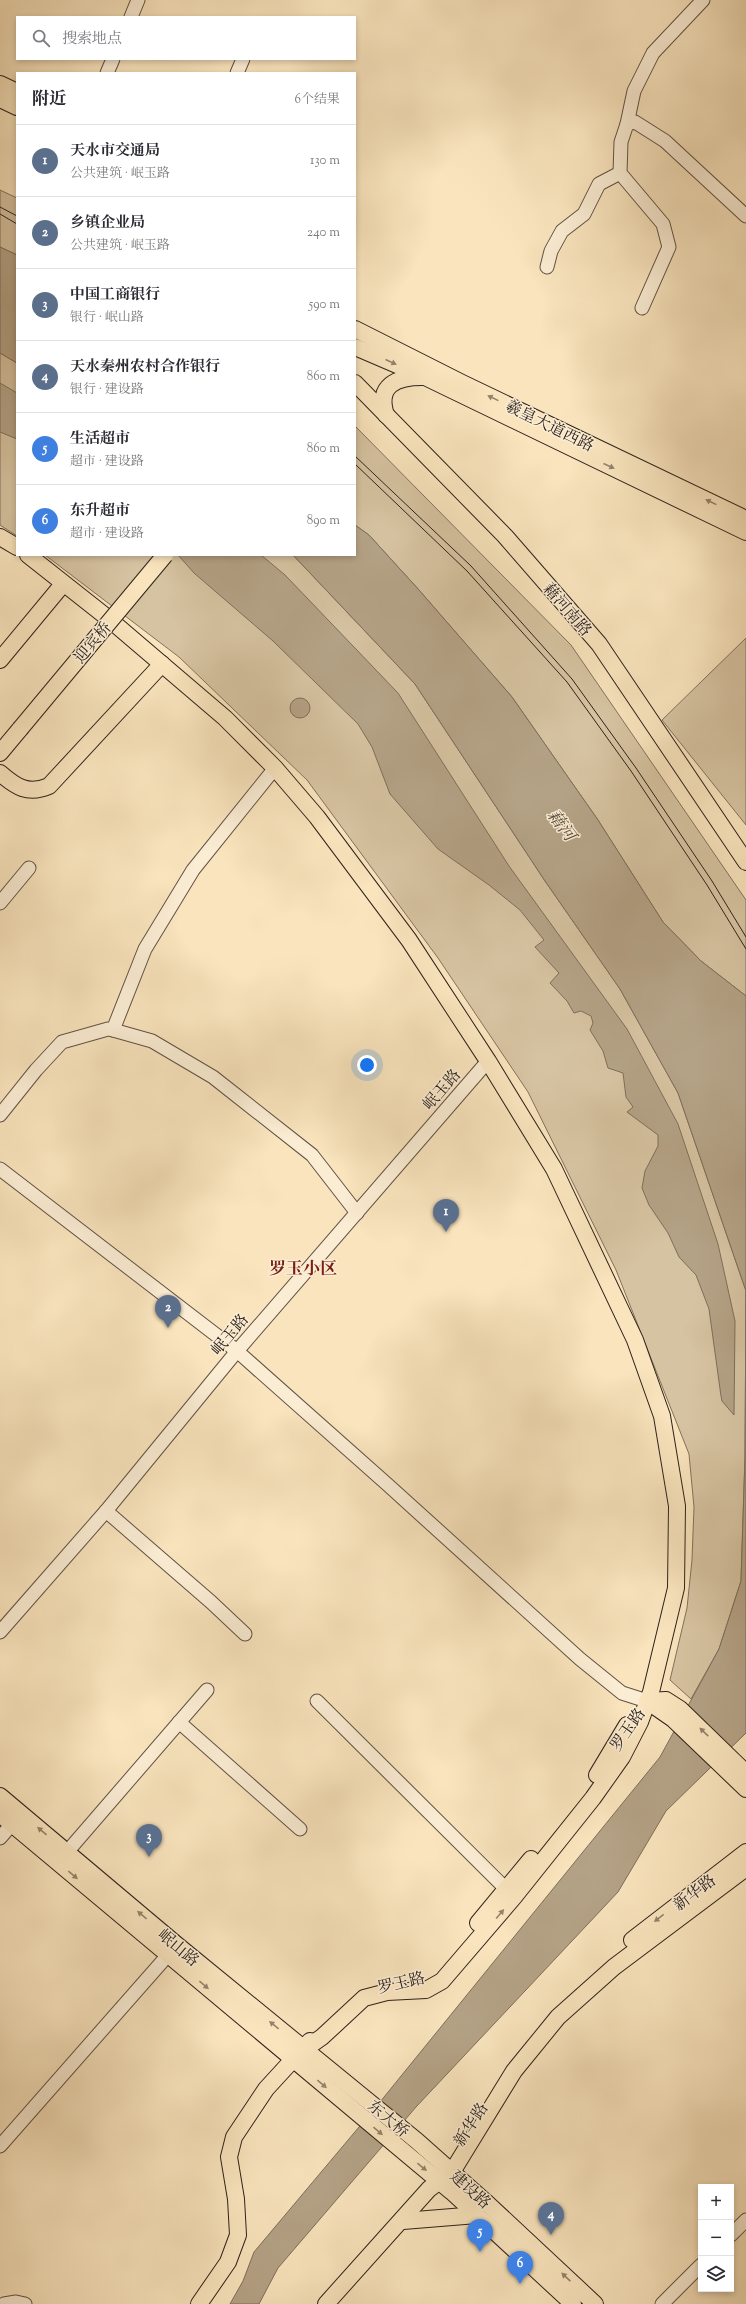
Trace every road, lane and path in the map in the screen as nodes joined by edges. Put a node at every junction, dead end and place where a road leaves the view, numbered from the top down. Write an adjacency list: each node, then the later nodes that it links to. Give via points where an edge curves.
1 (138, 0): 3 (street)
2 (704, 0): 12 (street, via 690,11 653,53 634,91)
3 (131, 16)
4 (113, 60): 6 (street)
5 (243, 60): 7 (street)
6 (107, 72)
7 (237, 72)
8 (0, 84): 9 (main road)
9 (16, 92)
10 (0, 98): 11 (main road)
11 (16, 106)
12 (627, 124): 13 (street, via 621,142); 14 (street, via 635,122 665,141)
13 (620, 172): 15 (street, via 599,184 584,214 562,231 551,251); 16 (street, via 663,224 669,247)
14 (746, 216)
15 (547, 267)
16 (642, 308)
17 (357, 337): 18 (main road, 羲皇大道西路, one-way to 18); 21 (main road, 羲皇大道西路, one-way to 17)
18 (425, 377): 20 (main road, via 398,379 391,384 383,398); 22 (main road, 羲皇大道西路, one-way to 22)
19 (356, 384): 20 (main road, 藉河南路)
20 (386, 415): 33 (main road, 藉河南路, via 505,536 599,644)
21 (746, 519)
22 (746, 532)
23 (0, 536): 24 (main road)
24 (16, 546)
25 (29, 556): 27 (main road)
26 (164, 556): 30 (main road, 迎宾桥, bridge)
27 (63, 584): 28 (main road); 29 (main road)
28 (0, 660)
29 (162, 664): 31 (main road, via 225,718); 32 (main road, via 49,786 40,790 22,789)
30 (0, 753)
31 (276, 768): 36 (street, via 193,870 145,949); 37 (main road, via 318,817 409,940)
32 (0, 773)
33 (746, 862)
34 (29, 868): 35 (street)
35 (0, 903)
36 (113, 1030): 38 (street, via 108,1029 62,1042); 40 (street, via 152,1041 213,1077 312,1155)
37 (488, 1061): 40 (street, 岷玉路); 47 (main road, via 554,1169 635,1340 662,1416 677,1506 676,1588)
38 (0, 1115)
39 (0, 1169): 41 (street)
40 (357, 1213): 41 (street, 岷玉路)
41 (237, 1351): 42 (street, 岷玉路); 47 (street, via 580,1659 622,1694)
42 (106, 1510): 43 (street, 岷玉路); 44 (street)
43 (0, 1632)
44 (245, 1634)
45 (207, 1690): 48 (street)
46 (317, 1701): 59 (street)
47 (647, 1701): 49 (main road, via 676,1714); 59 (main road, 罗玉路, via 630,1719 587,1793); 61 (main road, 罗玉路, one-way to 47, via 364,1998 387,1992 426,1990 442,1981 514,1897 593,1798 622,1757 640,1722)
48 (179, 1722): 54 (street); 56 (street)
49 (723, 1758): 50 (main road); 51 (main road)
50 (746, 1773)
51 (746, 1789)
52 (0, 1796): 56 (main road, 岷山路, one-way to 52)
53 (6, 1819): 55 (street); 60 (main road, 岷山路, one-way to 60)
54 (300, 1829)
55 (0, 1838)
56 (67, 1852): 61 (main road, 岷山路, one-way to 56)
57 (746, 1852): 66 (main road, 新华路, one-way to 66, via 607,1960 555,2011 507,2068)
58 (746, 1868): 66 (main road, 新华路, via 614,1966 558,2017 514,2071)
59 (506, 1889): 61 (main road, 罗玉路, via 451,1958 435,1974 418,1982 377,1987 356,1994 322,2024)
60 (168, 1955): 61 (main road, 岷山路, one-way to 61); 64 (street)
61 (299, 2055): 62 (main road, 岷山路); 65 (main road, 东大桥, one-way to 65, via 351,2108); 74 (main road, 罗玉路, via 266,2089 234,2137 229,2157 236,2199 238,2235 228,2262)
62 (361, 2095): 63 (main road, 东大桥)
63 (417, 2141): 66 (main road, 建设路)
64 (0, 2146)
65 (405, 2154): 66 (main road, 建设路, one-way to 66)
66 (445, 2173): 67 (main road, 建设路); 69 (main road); 77 (main road, 建设路, one-way to 66)
67 (477, 2215): 69 (main road); 76 (main road, 建设路)
68 (746, 2220): 70 (street)
69 (403, 2221): 75 (main road)
70 (734, 2232)
71 (698, 2268): 78 (street)
72 (4, 2304): 73 (street)
73 (25, 2304)
74 (199, 2304)
75 (326, 2304)
76 (573, 2304)
77 (595, 2304)
78 (662, 2304)

